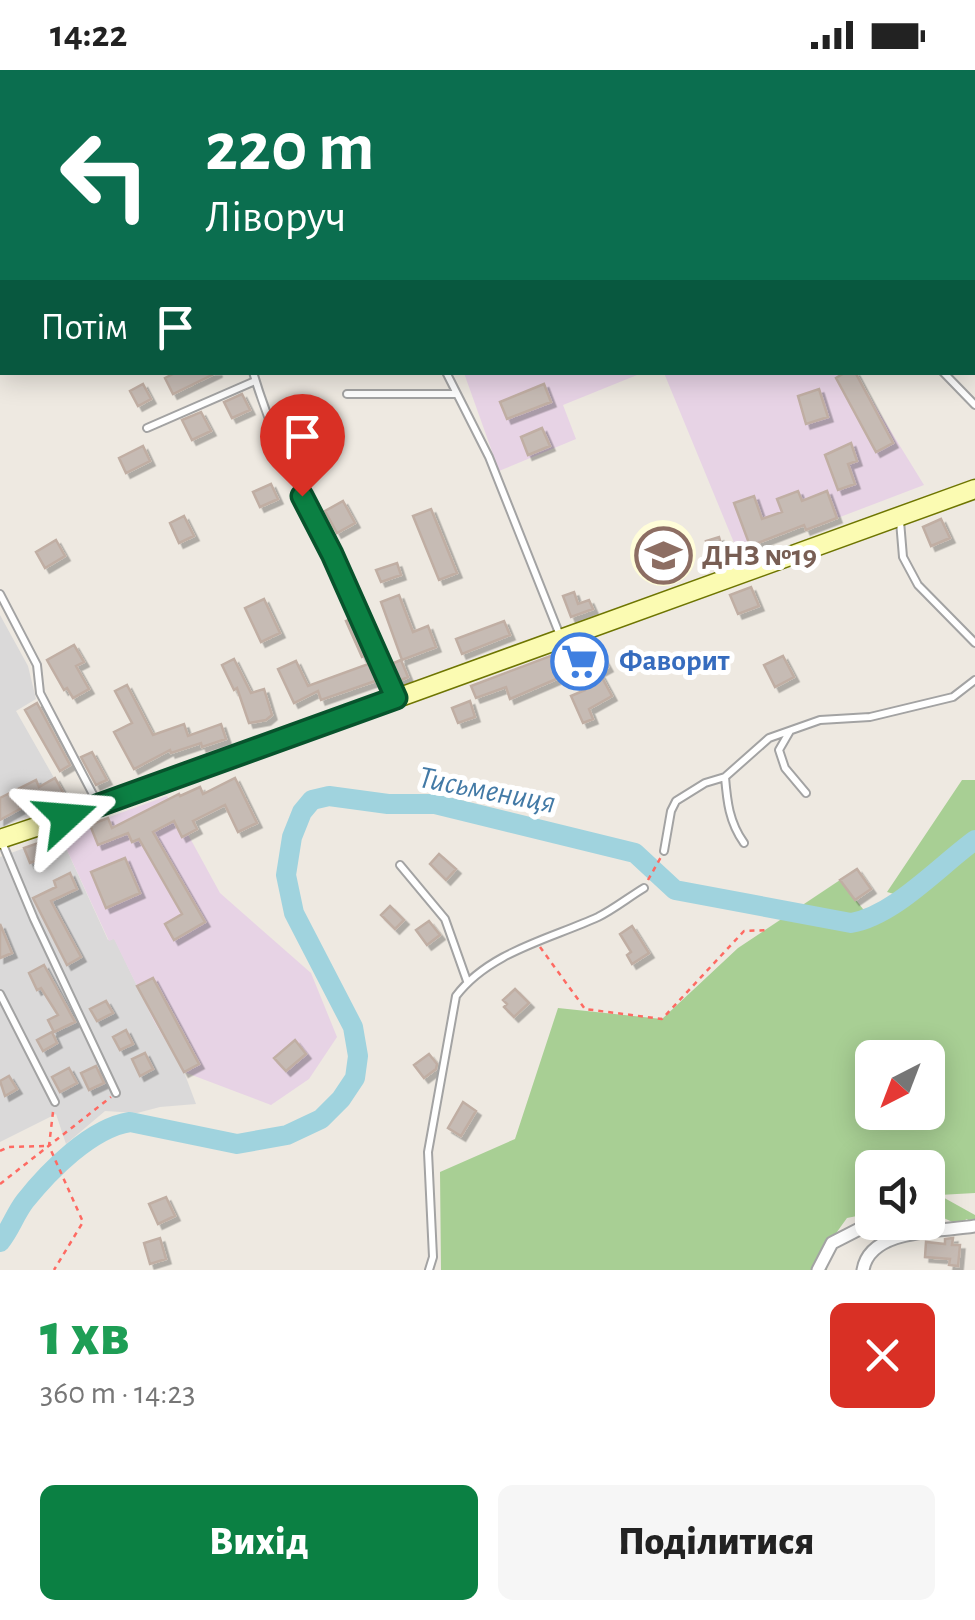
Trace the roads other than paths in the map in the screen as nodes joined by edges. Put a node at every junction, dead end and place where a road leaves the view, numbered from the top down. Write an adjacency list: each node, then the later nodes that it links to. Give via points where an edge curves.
1 (447, 375): 5 (lane)
2 (946, 375): 6 (lane)
3 (254, 377): 7 (lane); 14 (lane, via 290,474)
4 (346, 394): 5 (lane)
5 (456, 394): 11 (lane, via 489,457)
6 (975, 405)
7 (146, 428)
8 (975, 489): 9 (main road)
9 (900, 516): 11 (main road); 12 (lane, via 903,557 918,585)
10 (0, 594): 18 (lane, via 37,665 40,693)
11 (561, 640): 14 (main road)
12 (975, 643)
13 (975, 680): 15 (lane, via 952,697)
14 (396, 698): 18 (main road)
15 (792, 728): 16 (lane, via 769,738); 17 (lane, via 778,750)
16 (725, 776): 20 (lane, via 727,804); 21 (lane, via 676,801)
17 (806, 792)
18 (99, 806): 19 (main road)
19 (0, 839): 26 (lane)
20 (744, 842)
21 (664, 851)
22 (400, 865): 24 (lane, via 446,919)
23 (644, 888): 24 (lane)
24 (467, 981): 32 (lane, via 456,996 428,1152)
25 (0, 994): 27 (lane)
26 (116, 1093)
27 (55, 1102)
28 (975, 1226): 29 (street)
29 (945, 1228)
30 (855, 1232): 33 (street, via 832,1244)
31 (890, 1240): 34 (street, via 871,1251)
32 (429, 1270)
33 (818, 1270)
34 (864, 1270)

